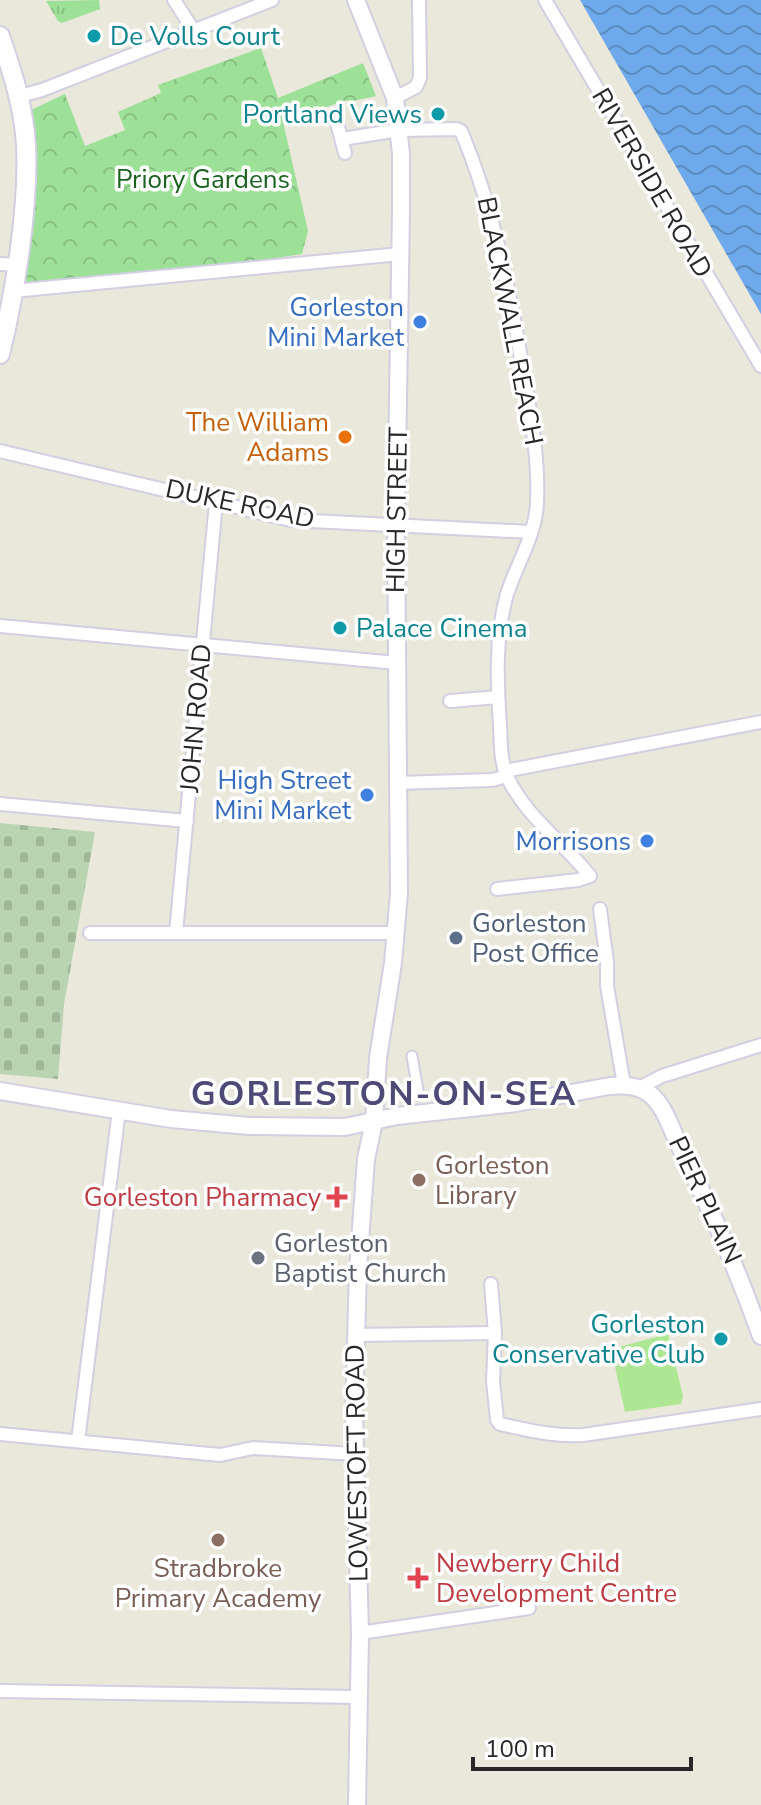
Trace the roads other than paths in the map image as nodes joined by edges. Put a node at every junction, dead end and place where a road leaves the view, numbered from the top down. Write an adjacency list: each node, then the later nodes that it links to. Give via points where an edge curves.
1 (174, 0): 6 (street)
2 (272, 0): 6 (street)
3 (356, 0): 9 (street, HIGH STREET)
4 (419, 0): 9 (street, via 419,83)
5 (545, 0): 18 (street, RIVERSIDE ROAD)
6 (194, 31): 8 (street)
7 (0, 36): 8 (main road)
8 (17, 97): 15 (main road, via 26,156)
9 (395, 98): 11 (street, HIGH STREET)
10 (337, 123): 12 (street)
11 (399, 130): 12 (street); 14 (street, HIGH STREET); 22 (street, BLACKWALL REACH, via 461,131 481,178 513,311 539,464)
12 (342, 139): 13 (street)
13 (345, 153)
14 (400, 254): 16 (street); 21 (street, HIGH STREET)
15 (8, 265): 16 (main road)
16 (13, 291): 17 (main road)
17 (0, 354)
18 (761, 366)
19 (0, 451): 20 (street, DUKE ROAD)
20 (216, 502): 21 (street, DUKE ROAD, via 291,520); 24 (street, JOHN ROAD)
21 (396, 525): 22 (street, DUKE ROAD); 25 (street, HIGH STREET)
22 (531, 532): 26 (street, BLACKWALL REACH, via 501,623)
23 (0, 626): 24 (street)
24 (203, 645): 25 (street); 32 (street, JOHN ROAD)
25 (397, 663): 30 (street, HIGH STREET)
26 (498, 697): 27 (street); 29 (street, BLACKWALL REACH)
27 (450, 701)
28 (761, 722): 29 (street)
29 (506, 774): 30 (street, via 492,780); 33 (street, BLACKWALL REACH, via 530,811 590,876)
30 (397, 783): 37 (street, HIGH STREET)
31 (0, 804): 32 (street)
32 (187, 821): 36 (street, JOHN ROAD)
33 (497, 889)
34 (600, 909): 40 (street, via 607,986)
35 (90, 933): 36 (street)
36 (176, 933): 37 (street)
37 (395, 933): 44 (street, HIGH STREET)
38 (761, 1045): 40 (street)
39 (412, 1056): 42 (street)
40 (632, 1086): 44 (street); 48 (street, PIER PLAIN, via 653,1097 663,1112 742,1280)
41 (0, 1091): 43 (street)
42 (419, 1096)
43 (119, 1110): 44 (street, via 249,1126 345,1127); 51 (street)
44 (374, 1121): 47 (street, LOWESTOFT ROAD, via 364,1187)
45 (491, 1284): 46 (street)
46 (495, 1333): 47 (street); 49 (street, via 493,1381 500,1424 565,1436)
47 (355, 1335): 52 (street, LOWESTOFT ROAD)
48 (761, 1336)
49 (761, 1409)
50 (0, 1434): 51 (street)
51 (78, 1441): 52 (street, via 220,1455 253,1448)
52 (355, 1454): 56 (street, LOWESTOFT ROAD)
53 (504, 1594): 55 (street)
54 (529, 1608): 55 (street)
55 (507, 1611): 56 (street)
56 (360, 1633): 58 (street, LOWESTOFT ROAD)
57 (0, 1691): 58 (street)
58 (358, 1697): 59 (street, LOWESTOFT ROAD)
59 (357, 1805)

